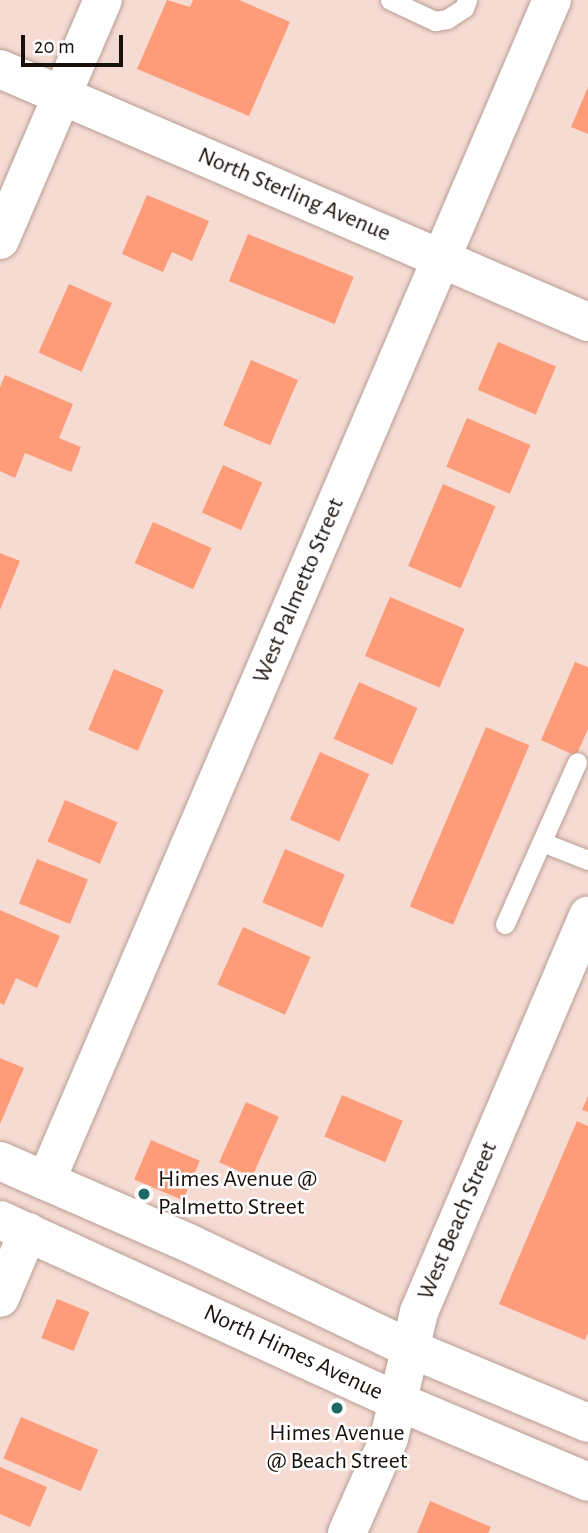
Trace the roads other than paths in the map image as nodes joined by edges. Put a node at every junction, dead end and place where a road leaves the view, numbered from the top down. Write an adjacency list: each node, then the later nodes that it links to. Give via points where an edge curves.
1 (103, 0): 6 (street)
2 (390, 0): 3 (lane, via 435,21 464,8)
3 (467, 0)
4 (552, 0): 8 (street, West Palmetto Street)
5 (0, 69): 6 (street, North Sterling Avenue)
6 (61, 96): 7 (street); 8 (street, North Sterling Avenue)
7 (0, 240)
8 (441, 259): 9 (street, North Sterling Avenue); 15 (street, West Palmetto Street)
9 (588, 322)
10 (577, 762): 11 (lane)
11 (542, 842): 12 (lane); 14 (lane)
12 (588, 860)
13 (588, 915): 18 (street, West Beach Street, via 419,1312)
14 (505, 924)
15 (16, 1170): 18 (street, via 193,1245)
16 (14, 1226): 17 (street); 19 (street, North Himes Avenue)
17 (0, 1298)
18 (409, 1348): 19 (street, West Beach Street); 20 (street)
19 (399, 1402): 21 (street, North Himes Avenue); 22 (street, West Beach Street, via 389,1438)
20 (588, 1423)
21 (588, 1482)
22 (347, 1533)

